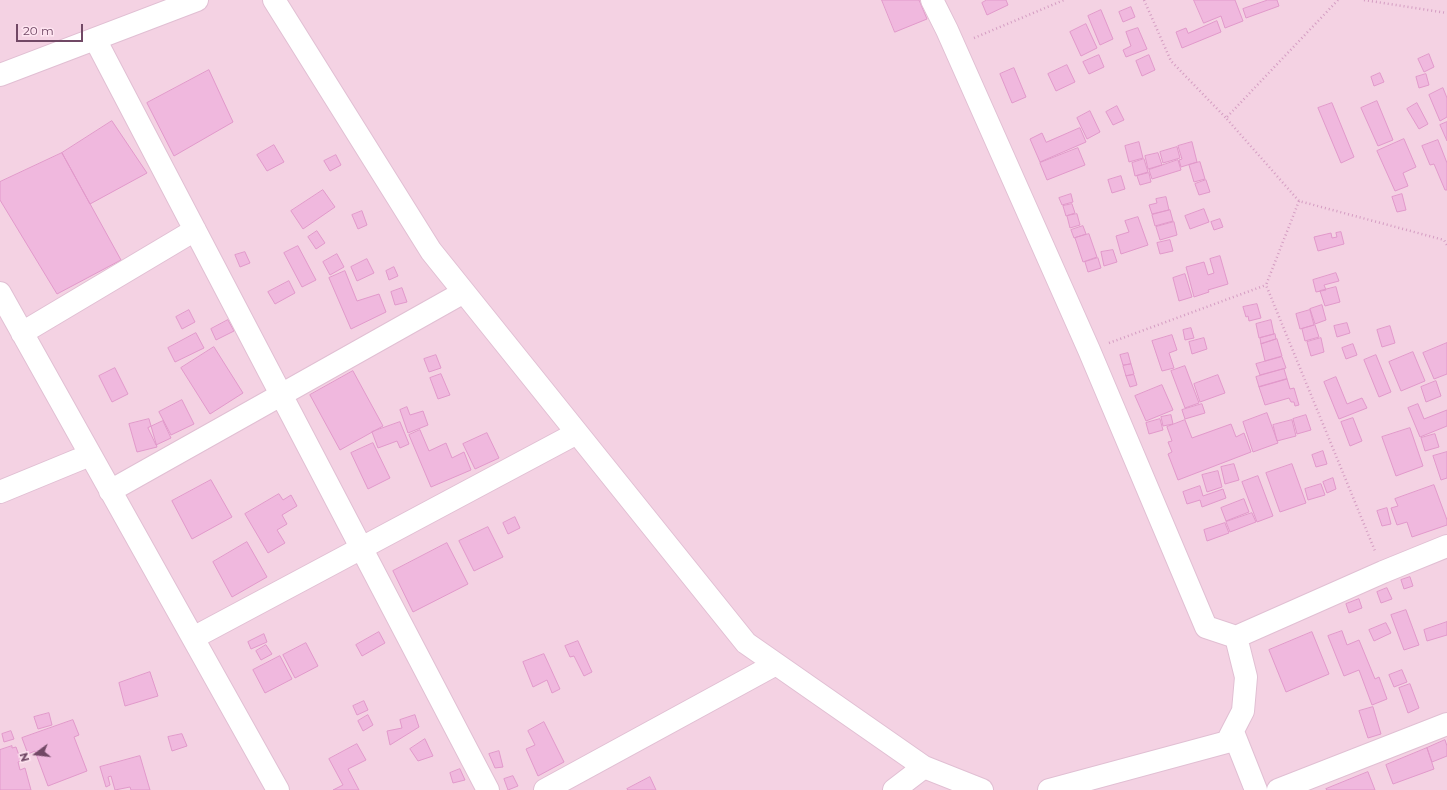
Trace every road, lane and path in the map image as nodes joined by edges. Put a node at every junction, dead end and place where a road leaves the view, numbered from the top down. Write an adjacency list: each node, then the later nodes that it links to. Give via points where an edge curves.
1 (197, 0): 9 (street)
2 (274, 0): 18 (street, via 431,251)
3 (932, 0): 10 (street)
4 (1064, 0): 10 (path)
5 (1144, 0): 12 (path, via 1171,61)
6 (1338, 0): 12 (path)
7 (1364, 0): 8 (path)
8 (1447, 13)
9 (95, 39): 11 (street); 14 (street)
10 (954, 47): 21 (street)
11 (0, 75)
12 (1226, 118): 13 (path)
13 (1299, 201): 15 (path); 17 (path)
14 (195, 230): 20 (street); 22 (street)
15 (1445, 240): 16 (path)
16 (1447, 245)
17 (1266, 285): 21 (path); 29 (path)
18 (464, 292): 22 (street); 23 (street)
19 (0, 293): 20 (street)
20 (22, 333): 24 (street)
21 (1088, 350): 30 (street, via 1206,627)
22 (281, 394): 25 (street); 28 (street)
23 (577, 433): 28 (street); 32 (street, via 746,643)
24 (90, 455): 25 (street); 26 (street)
25 (110, 491): 31 (street)
26 (0, 492)
27 (1447, 546): 29 (street)
28 (362, 548): 31 (street); 37 (street)
29 (1383, 572): 30 (street)
30 (1236, 637): 34 (street, via 1246,677 1243,711)
31 (192, 638): 36 (street)
32 (776, 664): 35 (street); 38 (street)
33 (1447, 724): 43 (street)
34 (1232, 732): 41 (street, via 1227,742); 42 (street)
35 (924, 767): 39 (street); 40 (street)
36 (274, 789)
37 (488, 790)
38 (545, 790)
39 (894, 790)
40 (982, 790)
41 (1049, 790)
42 (1256, 790)
43 (1278, 790)

